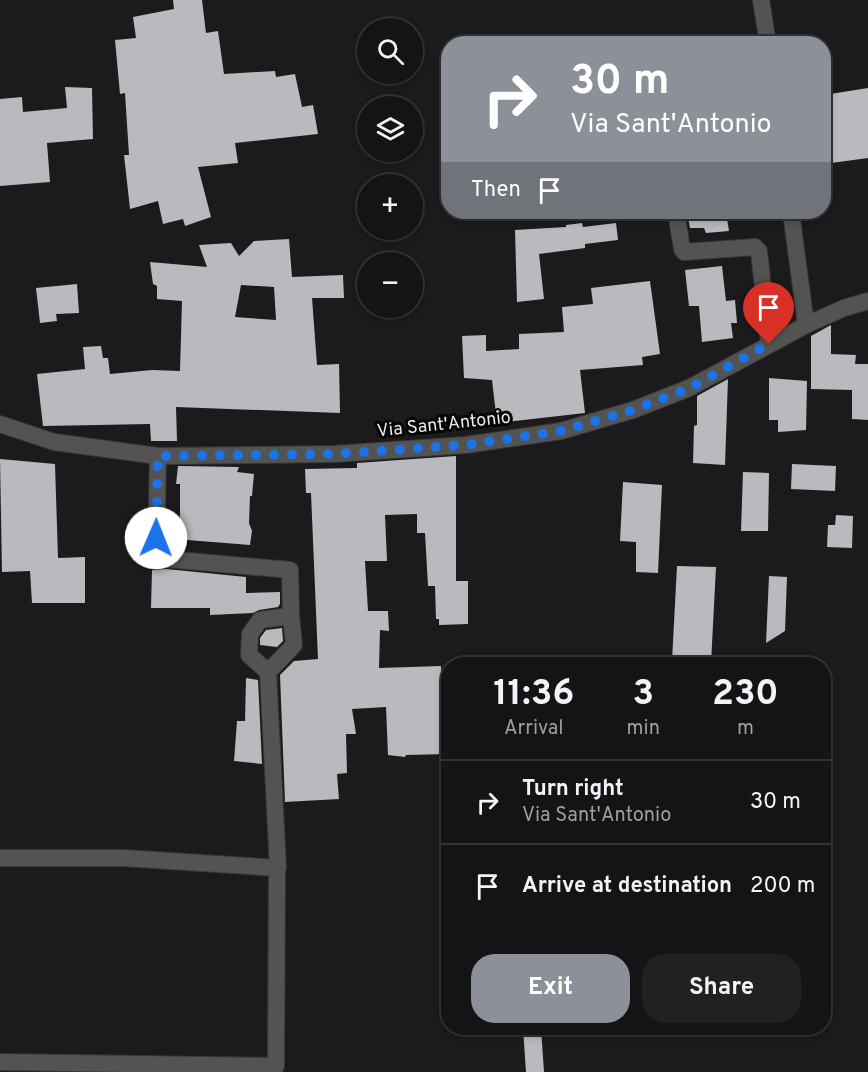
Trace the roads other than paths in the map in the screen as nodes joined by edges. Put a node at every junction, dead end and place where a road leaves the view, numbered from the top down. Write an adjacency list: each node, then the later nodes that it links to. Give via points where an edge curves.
1 (761, 0): 2 (street)
2 (767, 36)
3 (677, 219): 7 (street, via 684,252 755,247 759,251)
4 (792, 219): 6 (street)
5 (868, 301): 6 (street, Via Sant'Antonio)
6 (806, 325): 7 (street, Via Sant'Antonio)
7 (769, 344): 9 (street, Via Sant'Antonio, via 690,388 561,431 466,445 334,454)
8 (0, 424): 9 (street, Via Sant'Antonio, via 54,442)
9 (158, 456): 10 (street, via 156,558 290,570)
10 (291, 615): 11 (street, via 294,645); 11 (street, via 260,620 250,634 249,655)
11 (268, 672): 12 (street, via 278,868 123,858)
12 (0, 858)
13 (277, 872): 14 (street, via 276,1066)
14 (0, 1062)

